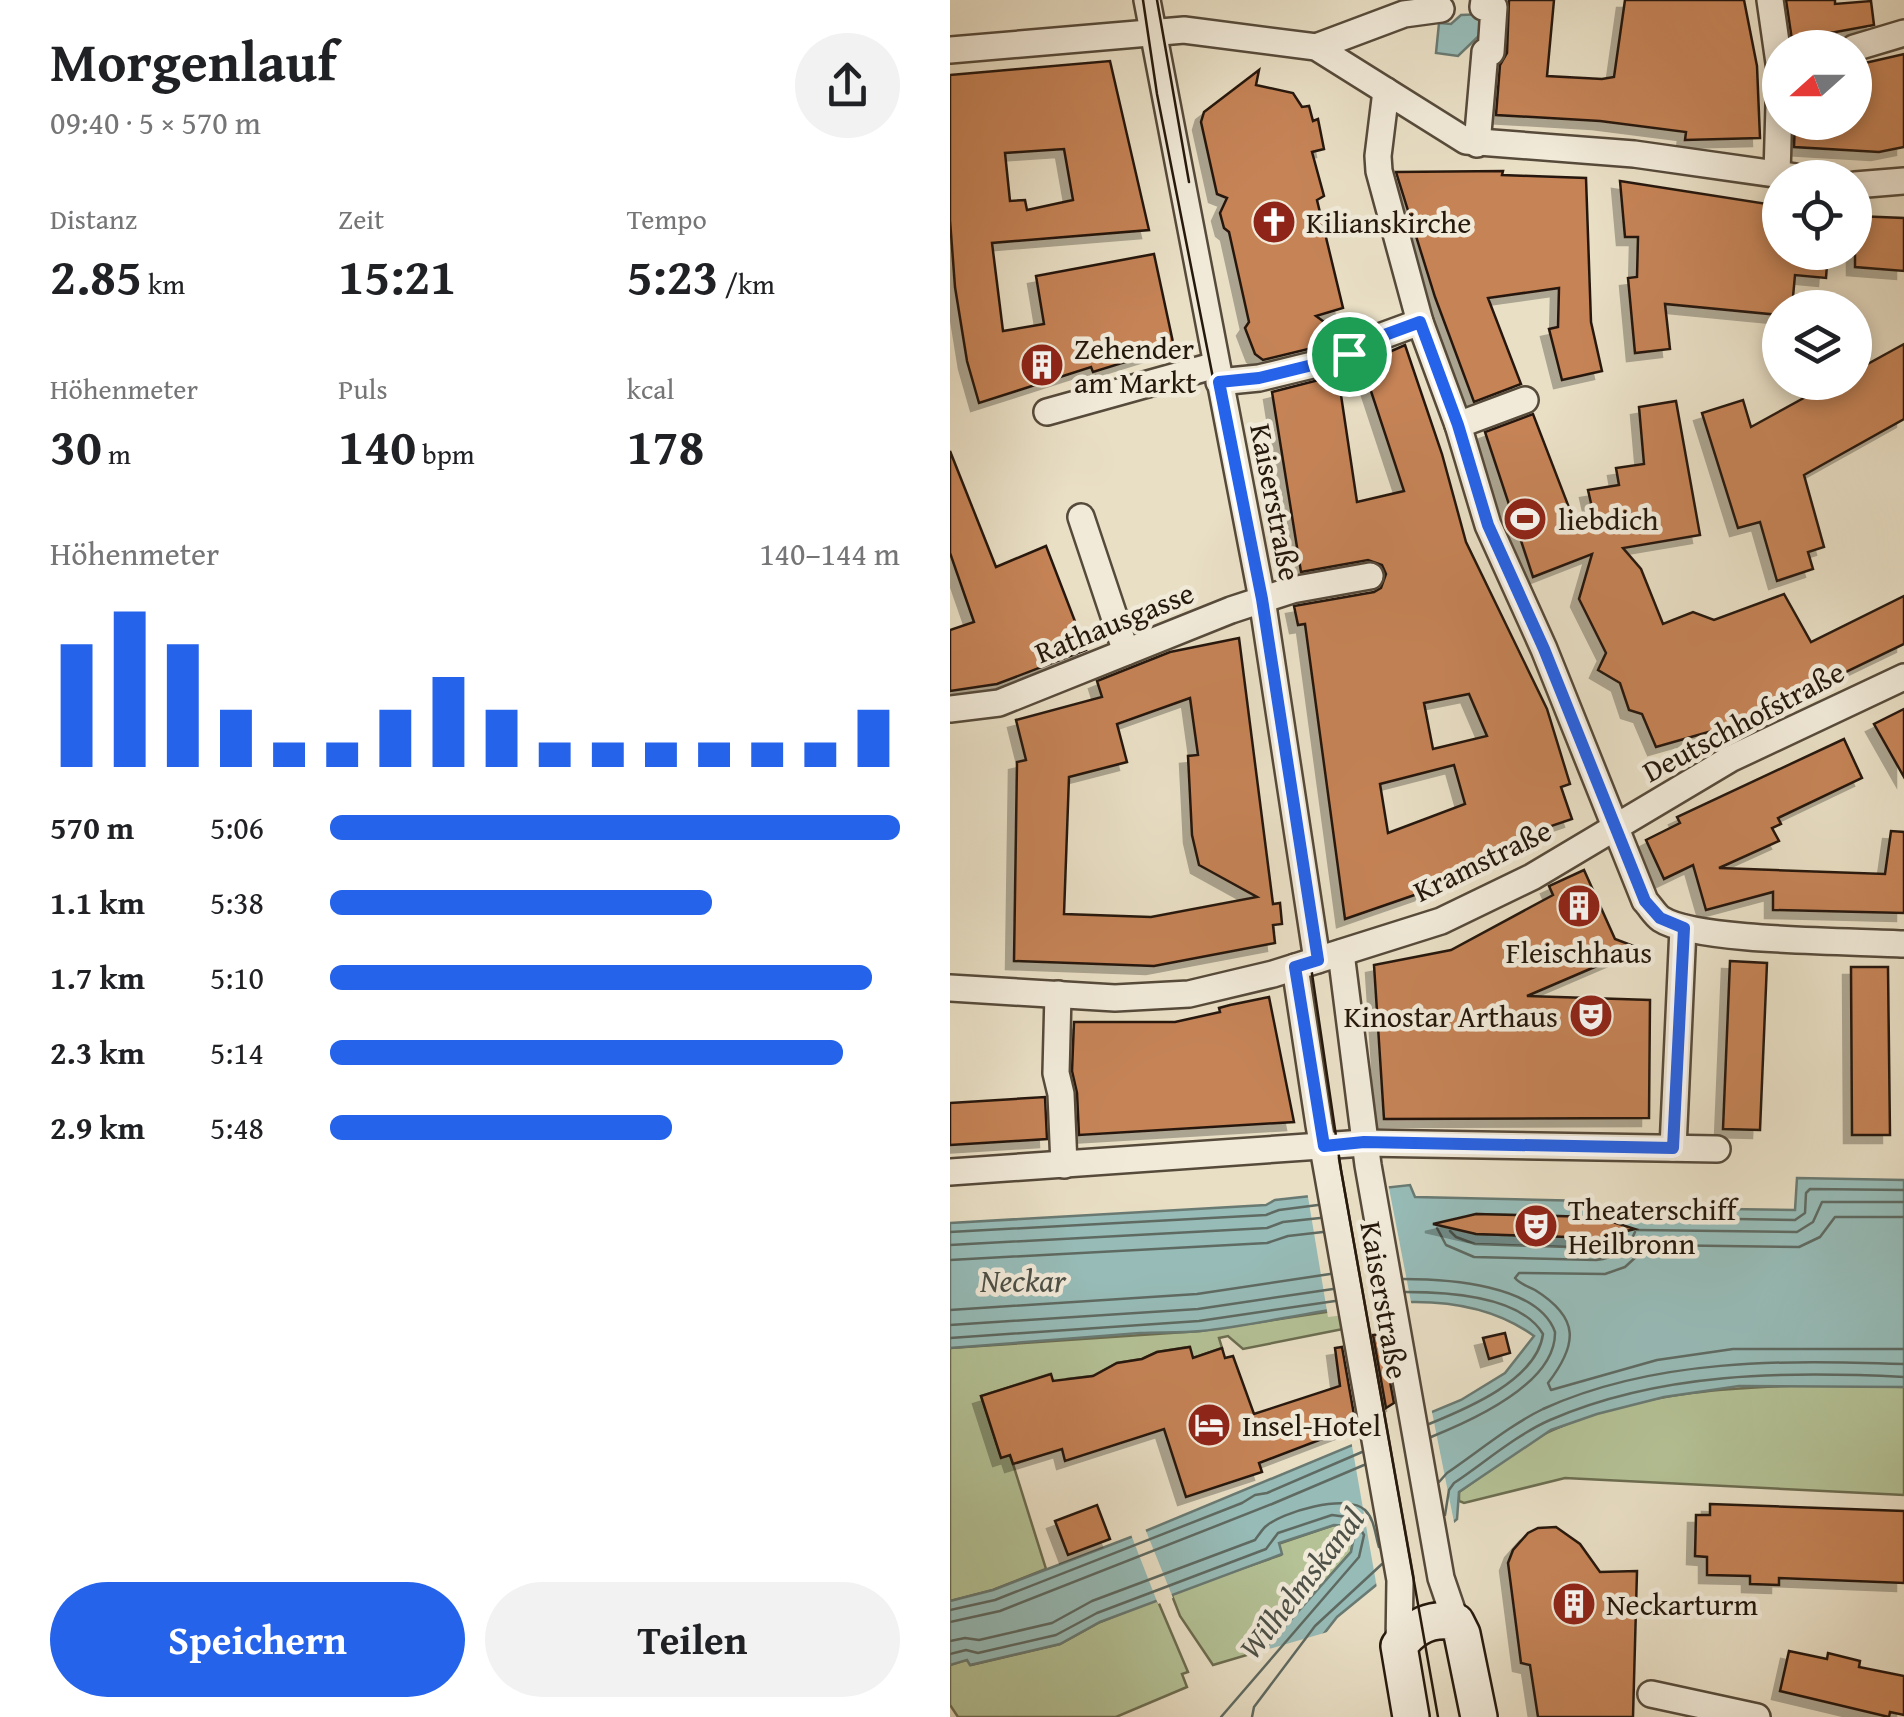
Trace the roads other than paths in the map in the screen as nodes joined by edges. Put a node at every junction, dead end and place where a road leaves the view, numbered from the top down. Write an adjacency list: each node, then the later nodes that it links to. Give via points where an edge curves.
1 (1147, 0): 6 (street, Kaiserstraße)
2 (1484, 0): 12 (street, via 1484,7 1494,7)
3 (1770, 0): 5 (street)
4 (1441, 9): 9 (street, via 1404,14)
5 (1774, 30)
6 (1152, 31): 9 (street); 10 (street); 17 (street, Kaiserstraße)
7 (1904, 34): 8 (street)
8 (1872, 44)
9 (1316, 47): 11 (street)
10 (950, 50)
11 (1386, 91): 12 (street); 16 (street, via 1379,172)
12 (1477, 144): 13 (street, via 1634,154)
13 (1762, 172)
14 (1904, 181): 15 (street)
15 (1872, 185)
16 (1420, 322): 17 (street, via 1341,358); 20 (street)
17 (1219, 382): 19 (street); 23 (street, Kaiserstraße)
18 (1525, 400): 20 (street)
19 (1047, 412)
20 (1458, 425): 27 (street, via 1476,530 1544,649)
21 (1081, 516): 24 (street)
22 (1370, 576): 23 (street, Rathausgasse)
23 (1267, 590): 24 (street, Rathausgasse); 30 (street, Kaiserstraße)
24 (1126, 652): 26 (street, Rathausgasse, via 999,703)
25 (1904, 678): 27 (street, Deutschhofstraße, via 1730,759)
26 (950, 709)
27 (1614, 828): 28 (street, via 1645,901 1660,918); 30 (street, Kramstraße, via 1455,916)
28 (1684, 928): 29 (street); 33 (street)
29 (1904, 944)
30 (1318, 960): 32 (street, Kramstraße, via 1161,997); 35 (street, Kaiserstraße); 36 (street, Kaiserstraße)
31 (950, 988): 32 (street, Kramstraße)
32 (1058, 994): 37 (street)
33 (1673, 1148): 34 (street); 35 (street)
34 (1717, 1149)
35 (1366, 1154): 36 (street); 39 (street, Kaiserstraße, via 1436,1548)
36 (1326, 1159): 37 (street); 40 (street, Kaiserstraße, via 1400,1580)
37 (1064, 1165): 38 (street)
38 (950, 1172)
39 (1461, 1635): 40 (street, via 1446,1620 1409,1632); 43 (street)
40 (1399, 1646): 42 (street)
41 (1651, 1694): 44 (street)
42 (1412, 1717)
43 (1480, 1717)
44 (1757, 1717)

